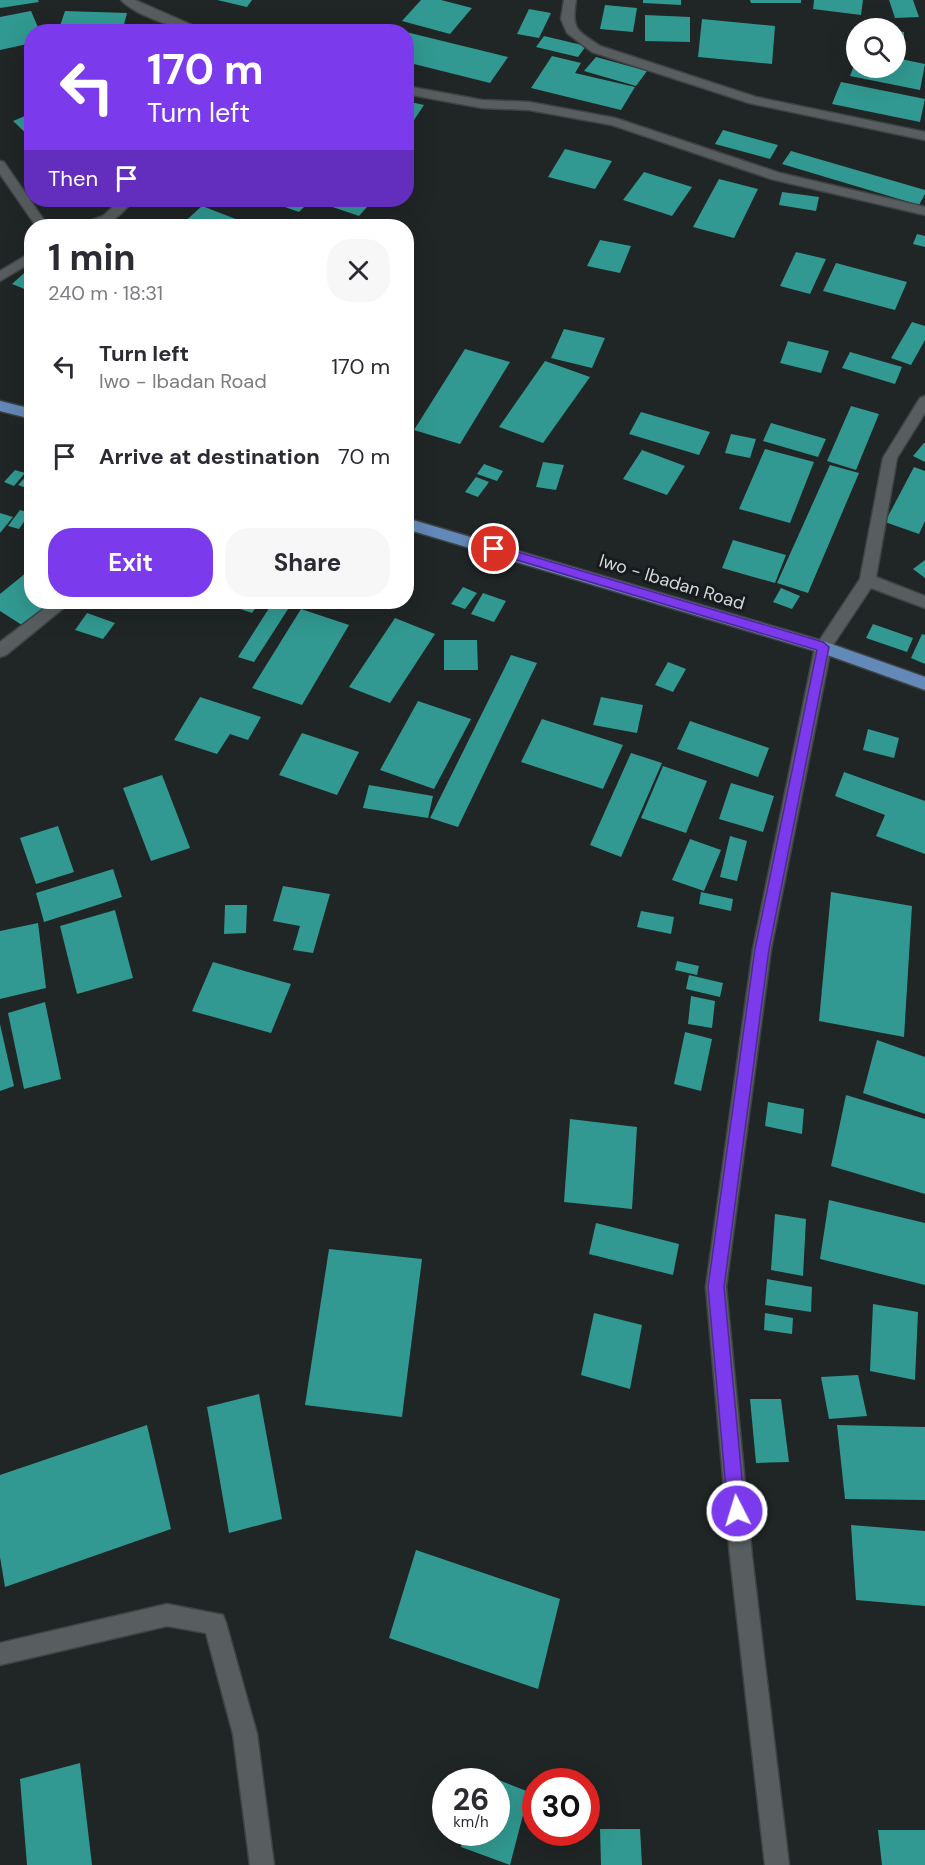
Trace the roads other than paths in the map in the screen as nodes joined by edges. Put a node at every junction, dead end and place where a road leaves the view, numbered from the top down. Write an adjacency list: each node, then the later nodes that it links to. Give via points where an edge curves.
1 (127, 0): 3 (street)
2 (570, 0): 5 (street, via 567,19 573,33 596,49 753,100)
3 (181, 24)
4 (414, 91): 9 (street, via 615,122 776,176)
5 (925, 136)
6 (0, 165): 7 (street)
7 (24, 200)
8 (120, 207): 10 (street)
9 (925, 211)
10 (108, 219)
11 (24, 260): 12 (street)
12 (0, 277)
13 (925, 401): 17 (street, via 890,458)
14 (0, 406): 15 (main road)
15 (24, 412)
16 (414, 525): 20 (main road, Iwo - Ibadan Road)
17 (868, 580): 18 (street); 20 (street)
18 (925, 602)
19 (54, 609): 21 (street)
20 (823, 647): 22 (main road, Iwo - Ibadan Road); 25 (street, via 762,949 716,1287 741,1556)
21 (0, 651)
22 (925, 684)
23 (0, 1654): 24 (street, via 167,1615 215,1623 245,1734)
24 (262, 1865)
25 (777, 1865)

